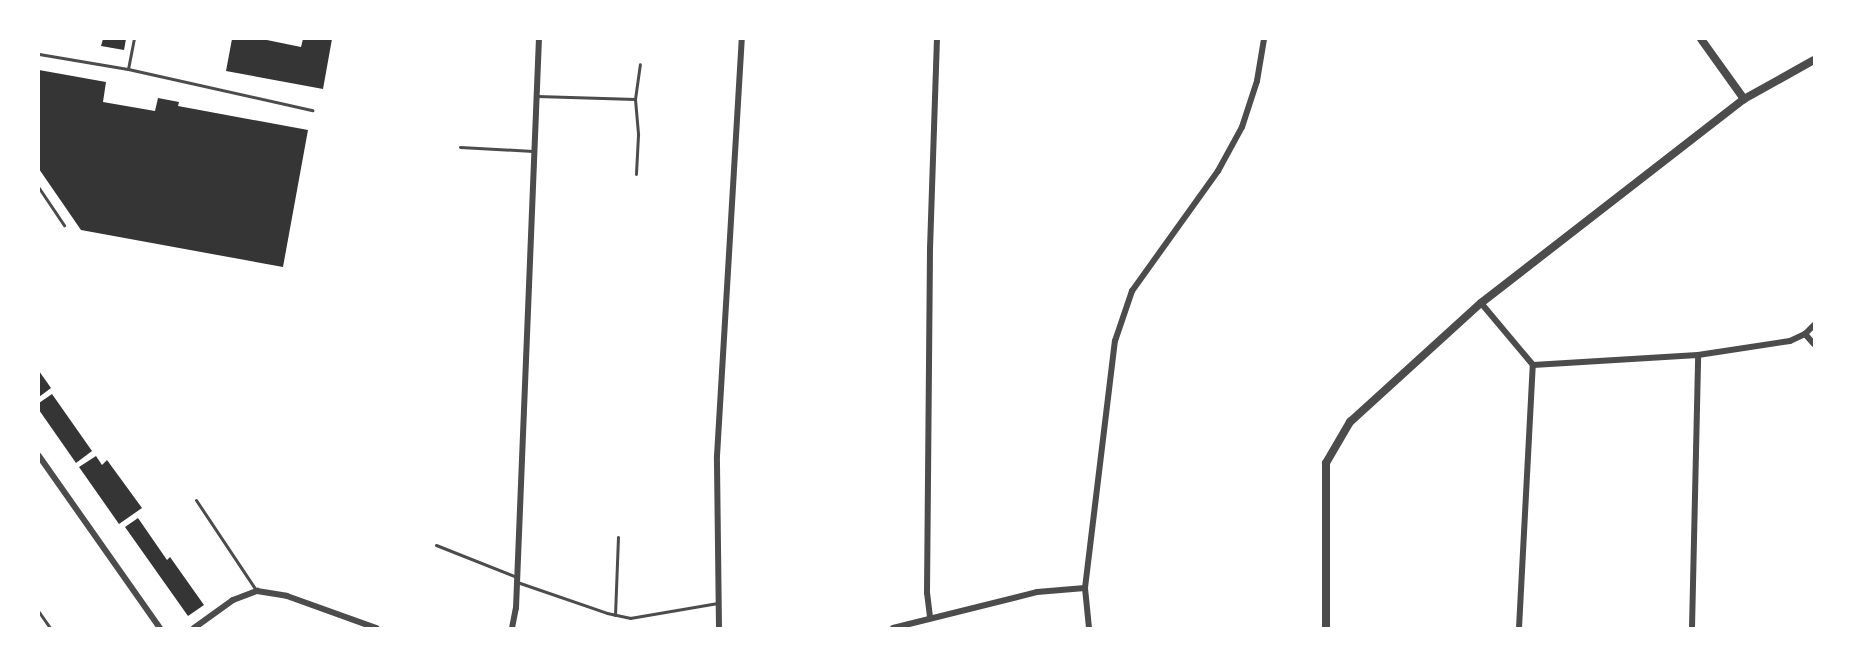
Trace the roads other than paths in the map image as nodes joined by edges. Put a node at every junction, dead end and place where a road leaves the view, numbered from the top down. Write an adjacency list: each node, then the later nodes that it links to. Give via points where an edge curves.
1 (134, 39): 10 (lane)
2 (539, 39): 11 (street)
3 (742, 39): 33 (street, via 717,456)
4 (937, 39): 36 (street, via 930,261)
5 (1264, 39): 31 (street, via 1257,81 1235,142 1132,291 1115,341)
6 (1701, 39): 13 (street)
7 (39, 54): 10 (lane)
8 (1814, 60): 13 (street)
9 (640, 64): 12 (lane)
10 (128, 69): 14 (lane)
11 (537, 96): 12 (lane); 16 (street)
12 (635, 99): 17 (lane)
13 (1744, 99): 20 (street)
14 (312, 110)
15 (460, 147): 16 (lane)
16 (536, 151): 30 (street)
17 (636, 174)
18 (39, 188): 19 (lane)
19 (64, 225)
20 (1481, 303): 25 (street); 45 (street, via 1350,422 1326,463)
21 (1814, 325): 22 (street)
22 (1805, 334): 23 (street); 24 (street, via 1790,341)
23 (1814, 344)
24 (1698, 355): 25 (street); 47 (street)
25 (1533, 365): 46 (street)
26 (39, 456): 38 (street)
27 (195, 501): 32 (lane)
28 (618, 537): 35 (lane)
29 (436, 544): 30 (lane)
30 (517, 580): 35 (lane); 41 (street)
31 (1085, 588): 36 (street, via 1037,592); 44 (street)
32 (256, 591): 39 (street, via 233,600); 40 (street, via 287,596)
33 (718, 603): 35 (lane, via 630,618); 42 (street)
34 (39, 612): 37 (lane)
35 (615, 615)
36 (930, 617): 43 (street)
37 (50, 628)
38 (160, 628)
39 (194, 628)
40 (376, 628)
41 (512, 628)
42 (719, 628)
43 (893, 628)
44 (1089, 628)
45 (1326, 628)
46 (1519, 628)
47 (1692, 628)

